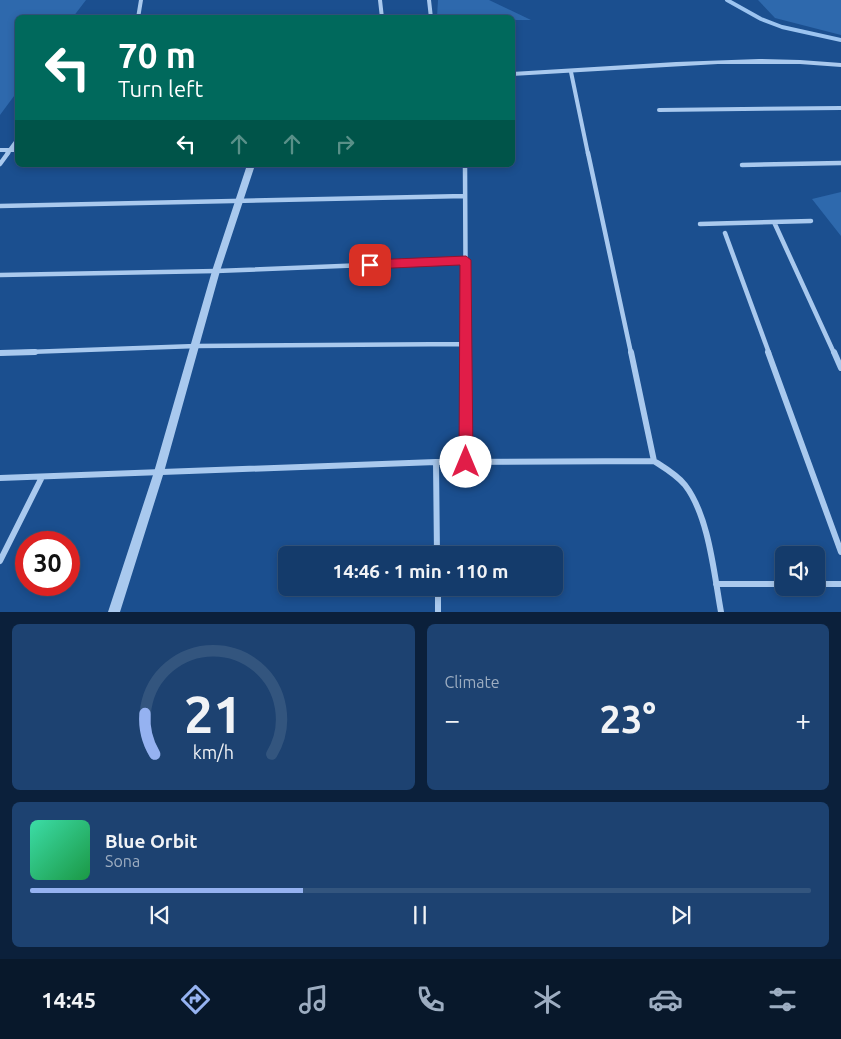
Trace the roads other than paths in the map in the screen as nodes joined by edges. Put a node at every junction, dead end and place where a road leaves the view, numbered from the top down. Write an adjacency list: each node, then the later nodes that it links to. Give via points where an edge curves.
1 (141, 0): 4 (street)
2 (380, 0): 5 (street)
3 (429, 0): 6 (street)
4 (138, 15)
5 (382, 15)
6 (431, 15)
7 (841, 65): 8 (street, via 728,60)
8 (571, 72): 9 (street); 35 (street)
9 (515, 74)
10 (841, 108): 11 (street)
11 (659, 110)
12 (15, 142): 14 (street)
13 (0, 150): 14 (street)
14 (8, 150): 15 (street); 17 (street)
15 (15, 150)
16 (841, 162): 18 (street)
17 (0, 164)
18 (742, 165)
19 (250, 167): 22 (street)
20 (465, 167): 21 (street)
21 (465, 196): 22 (street); 28 (street)
22 (240, 201): 23 (street); 29 (street)
23 (0, 206)
24 (811, 220): 25 (street)
25 (774, 222): 26 (street); 34 (street)
26 (700, 224)
27 (725, 234): 42 (street)
28 (466, 260): 29 (street); 31 (street)
29 (216, 271): 30 (street); 32 (street)
30 (0, 274)
31 (466, 344): 32 (street); 37 (street)
32 (196, 346): 33 (street); 38 (street)
33 (0, 353)
34 (841, 368)
35 (654, 461): 37 (street); 44 (street, via 686,485 698,505)
36 (436, 462): 37 (street); 38 (street); 41 (street)
37 (466, 462)
38 (159, 472): 39 (street); 49 (street)
39 (42, 476): 40 (street); 43 (street)
40 (0, 478)
41 (438, 546)
42 (841, 552)
43 (0, 561)
44 (716, 584): 45 (street); 51 (street)
45 (775, 584)
46 (825, 584): 47 (street)
47 (841, 584)
48 (438, 596): 50 (street)
49 (114, 612)
50 (438, 612)
51 (721, 612)

